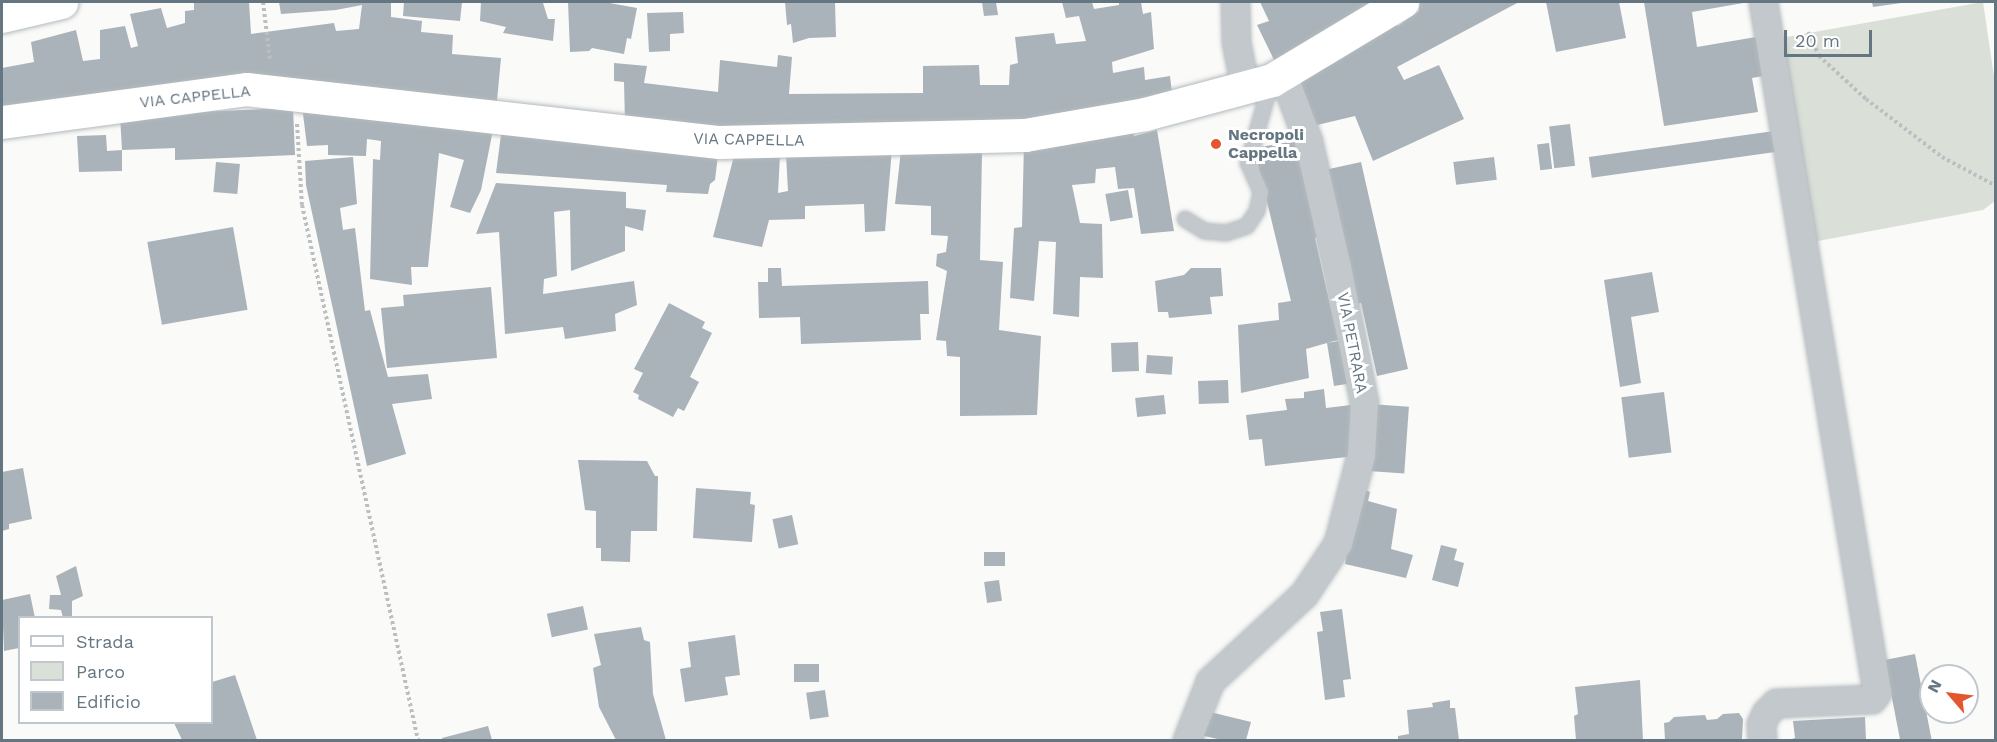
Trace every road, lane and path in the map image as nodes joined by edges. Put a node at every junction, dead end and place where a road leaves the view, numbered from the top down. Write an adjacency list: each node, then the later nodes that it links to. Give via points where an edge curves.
1 (61, 2): 6 (street)
2 (263, 2): 9 (path)
3 (1235, 2): 8 (street, VIA PETRARA, via 1236,42)
4 (1402, 2): 8 (street, VIA CAPPELLA)
5 (1763, 2): 15 (street, via 1877,692 1872,699 1776,703 1761,724)
6 (2, 16)
7 (1808, 32): 11 (path, via 1819,56 1866,99 1942,157)
8 (1266, 81): 9 (street, VIA CAPPELLA, via 1145,114 1025,135 719,142); 12 (lane, via 1248,163 1261,192 1257,211 1246,226 1226,233 1204,231); 14 (street, VIA PETRARA, via 1308,141 1364,402 1361,455 1338,543 1305,594 1210,681)
9 (284, 93): 10 (street, VIA CAPPELLA, via 246,89); 13 (path, via 302,205)
10 (2, 122)
11 (1995, 186)
12 (1185, 219)
13 (418, 741)
14 (1187, 741)
15 (1762, 741)

